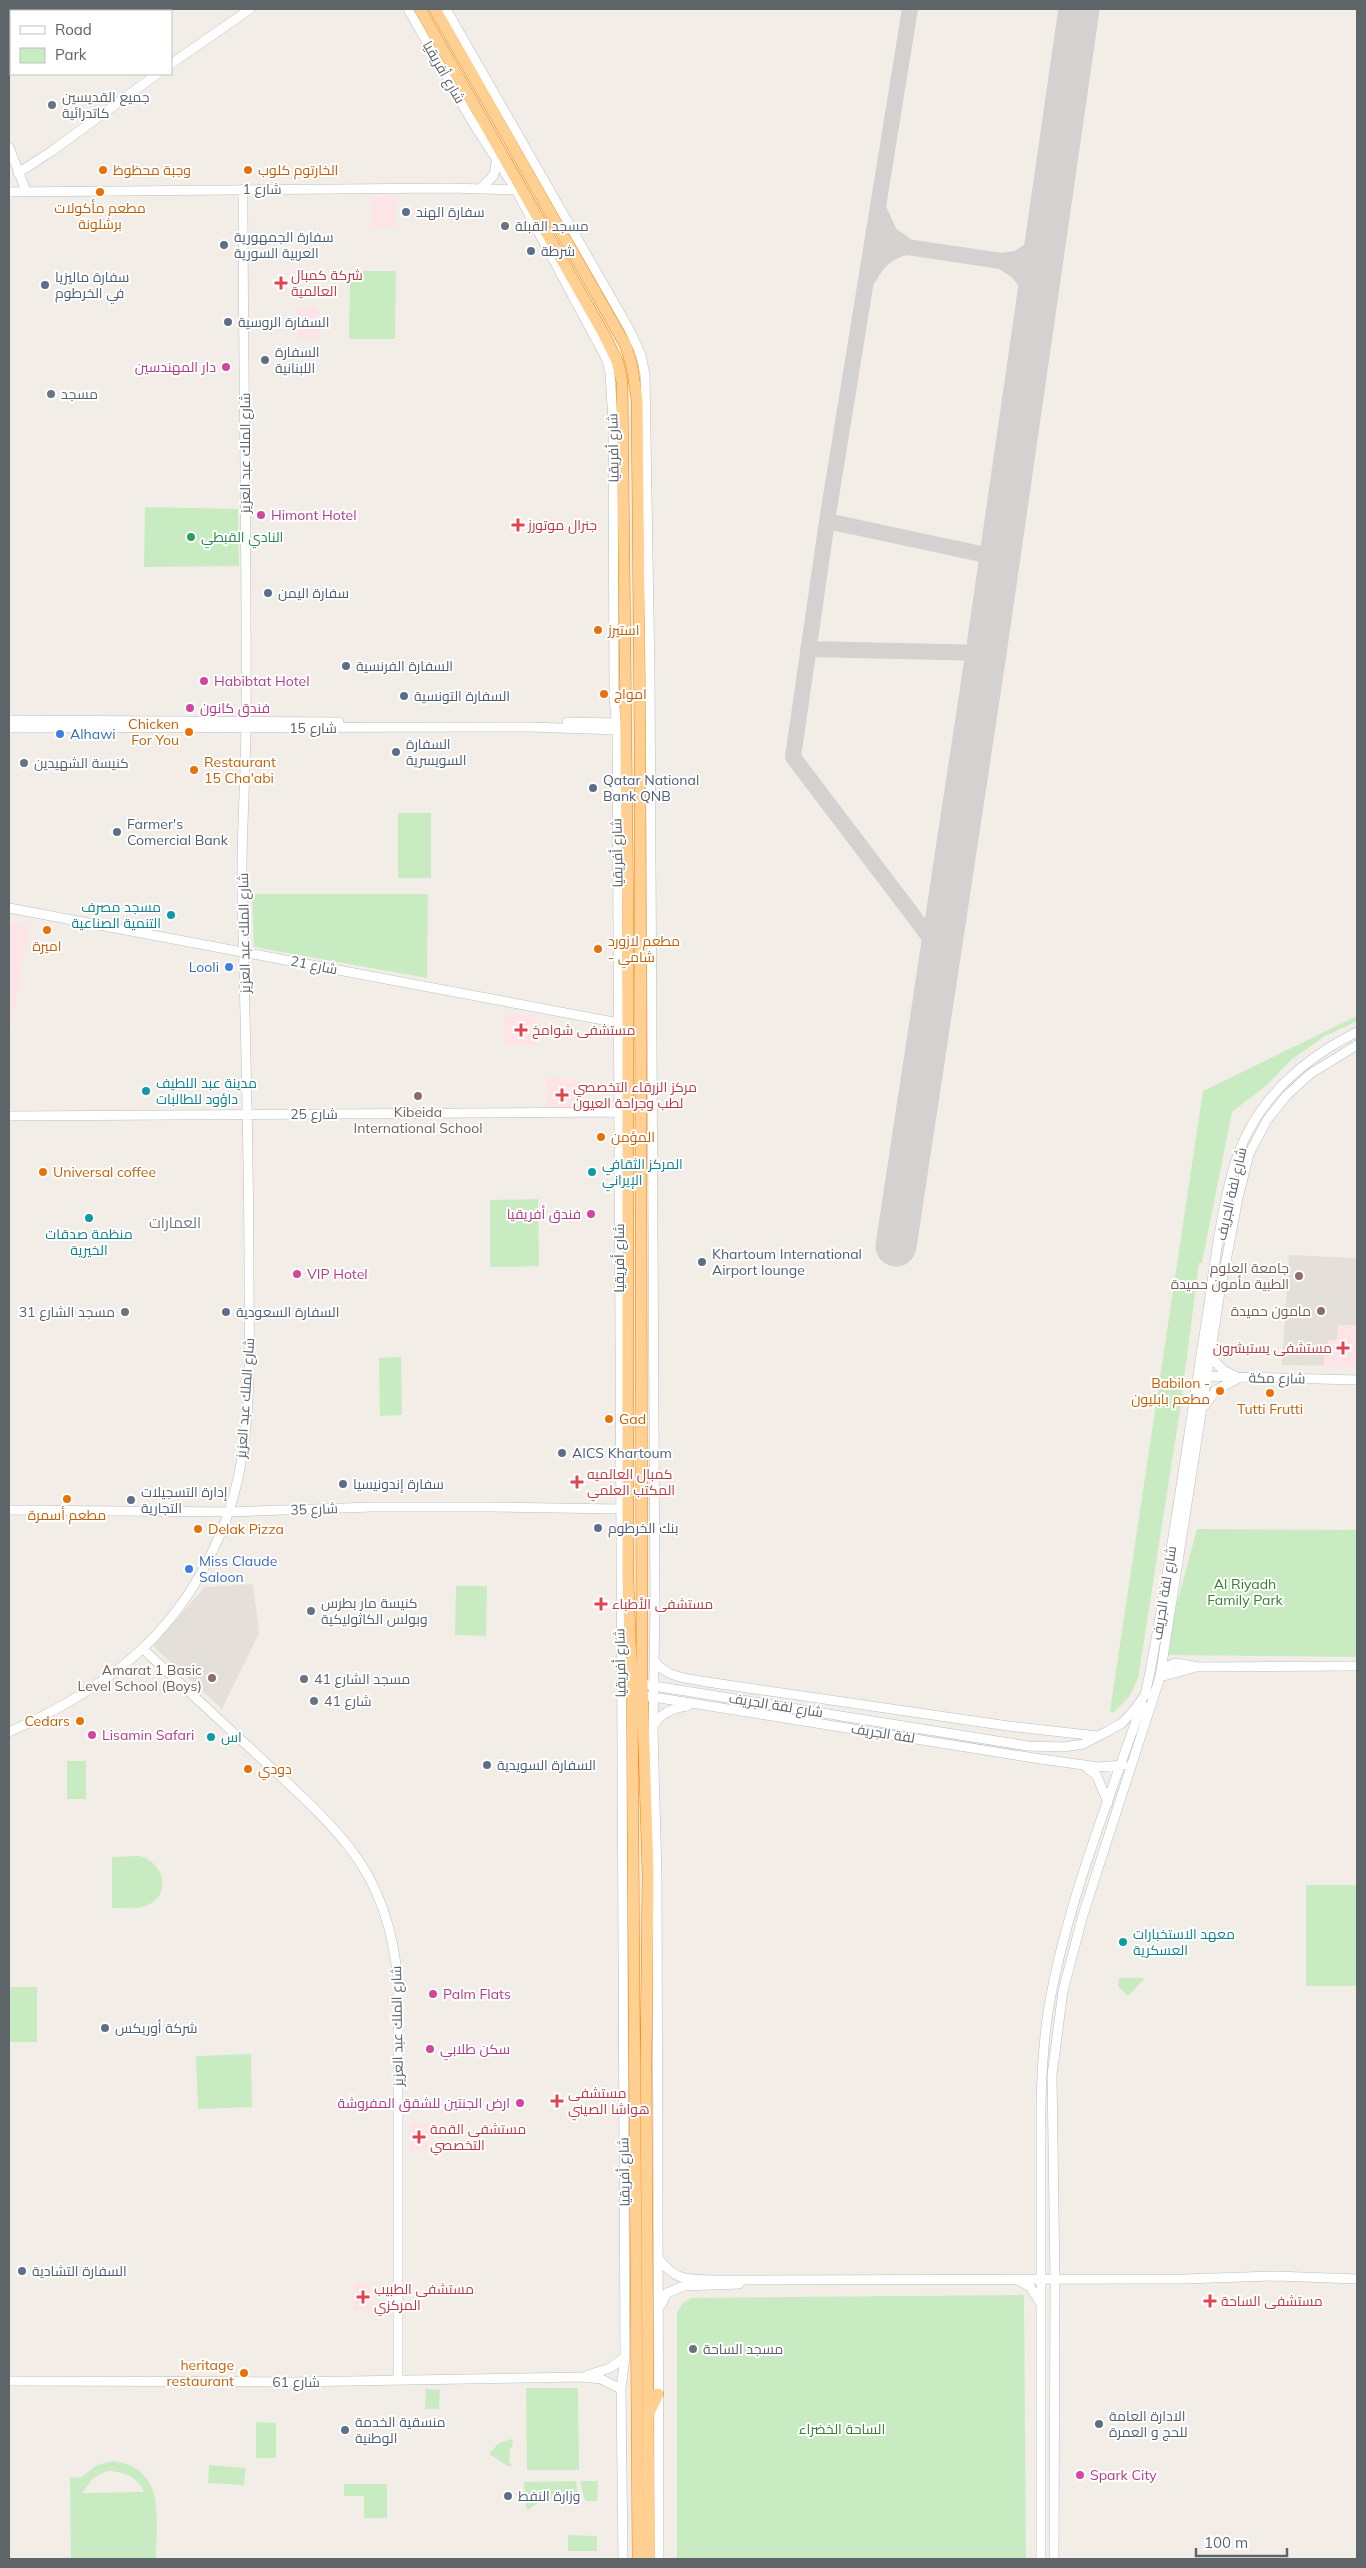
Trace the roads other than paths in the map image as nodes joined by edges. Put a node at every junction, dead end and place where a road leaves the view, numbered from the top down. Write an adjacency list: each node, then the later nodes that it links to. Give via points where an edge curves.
1 (250, 9): 6 (street)
2 (408, 9): 9 (street, شارع أفريقيا)
3 (420, 9): 17 (highway, شارع أفريقيا, via 565,263 618,363 624,416)
4 (435, 9): 16 (highway, شارع أفريقيا)
5 (446, 9): 16 (street, شارع أفريقيا)
6 (172, 63)
7 (156, 75): 10 (street)
8 (9, 147): 10 (street)
9 (496, 162): 11 (street, via 494,174 487,185); 13 (street, شارع أفريقيا)
10 (18, 173): 14 (street)
11 (480, 188): 12 (street, شارع 1); 13 (street, شارع 1)
12 (244, 189): 14 (street, شارع 1); 20 (street, شارع الملك عبد العزيز)
13 (516, 190): 22 (street, شارع أفريقيا, via 599,344 610,373 614,697)
14 (26, 191): 15 (street, شارع 1)
15 (9, 192)
16 (631, 345): 18 (highway, شارع أفريقيا, via 637,399); 42 (street, شارع أفريقيا, via 646,375)
17 (626, 710): 18 (highway, via 633,715); 22 (highway, شارع أفريقيا)
18 (640, 710): 23 (highway, شارع أفريقيا)
19 (9, 720): 20 (street, شارع 15)
20 (246, 724): 21 (street, شارع 15); 22 (street, شارع 15); 26 (street, شارع الملك عبد العزيز)
21 (9, 728)
22 (620, 729): 23 (highway); 25 (highway, شارع أفريقيا)
23 (640, 734): 40 (highway, شارع أفريقيا)
24 (9, 908): 26 (street, شارع 21)
25 (623, 926): 27 (street, شارع أفريقيا); 39 (highway, شارع أفريقيا)
26 (244, 952): 27 (street, شارع 21); 31 (street, شارع الملك عبد العزيز)
27 (619, 1022): 30 (street, شارع أفريقيا)
28 (1357, 1032): 35 (street, شارع لفة الجريف, via 1314,1058 1290,1078 1267,1103 1245,1138 1226,1202)
29 (1357, 1045): 33 (street, شارع لفة الجريف, via 1310,1074 1287,1095 1255,1141 1238,1198)
30 (619, 1112): 31 (street, شارع 25); 34 (street, شارع أفريقيا)
31 (248, 1114): 32 (street, شارع 25); 45 (street, شارع الملك عبد العزيز, via 250,1353 240,1470)
32 (9, 1116)
33 (1210, 1357): 36 (street, شارع لفة الجريف); 37 (street, via 1223,1370)
34 (620, 1363): 39 (highway); 44 (street, شارع أفريقيا)
35 (1197, 1376): 36 (street, شارع مكة); 51 (street, شارع لفة الجريف, via 1156,1646)
36 (1208, 1376): 37 (street, شارع مكة); 41 (street, شارع لفة الجريف)
37 (1244, 1378): 38 (street, شارع مكة); 41 (street, via 1216,1390)
38 (1357, 1380)
39 (629, 1381): 50 (highway, شارع أفريقيا, via 628,1580)
40 (641, 1410): 42 (highway); 50 (highway, شارع أفريقيا)
41 (1203, 1410): 49 (street, شارع لفة الجريف)
42 (652, 1424): 47 (street, شارع أفريقيا)
43 (9, 1510): 45 (street, شارع 35)
44 (619, 1510): 45 (street, شارع 35, via 372,1507); 62 (street, شارع أفريقيا)
45 (228, 1512): 46 (street, شارع الملك عبد العزيز, via 196,1582)
46 (144, 1650): 55 (street, شارع الملك عبد العزيز, via 87,1692); 83 (street, شارع الملك عبد العزيز, via 295,1790 352,1851 386,1917 398,1982)
47 (654, 1660): 50 (street, شارع أفريقيا); 56 (street, via 661,1670 669,1674 715,1683)
48 (1357, 1666): 49 (street, via 1198,1667)
49 (1161, 1672): 57 (street, شارع لفة الجريف)
50 (642, 1684): 52 (highway, شارع أفريقيا); 56 (street, شارع لفة الجريف, via 1028,1746 1064,1747 1082,1744)
51 (1145, 1695): 56 (street, شارع لفة الجريف, via 1122,1723); 59 (street)
52 (643, 1696): 53 (street, لفة الجريف); 54 (street, شارع أفريقيا); 63 (highway, شارع أفريقيا); 64 (highway, شارع أفريقيا)
53 (696, 1705): 54 (street, via 666,1713 656,1721); 58 (street, لفة الجريف)
54 (653, 1730): 61 (street, شارع أفريقيا)
55 (9, 1732)
56 (1098, 1736)
57 (1134, 1761): 59 (street, لفة الجريف); 66 (street, شارع لفة الجريف, via 1083,1915)
58 (1082, 1765): 59 (street, لفة الجريف); 60 (street, via 1097,1776)
59 (1120, 1767): 60 (street)
60 (1108, 1803): 65 (street, via 1072,1913)
61 (657, 1859): 64 (highway); 72 (street, شارع أفريقيا)
62 (623, 1861): 63 (highway); 81 (street, شارع أفريقيا)
63 (634, 1872): 68 (highway, شارع أفريقيا)
64 (648, 1874): 67 (highway, شارع أفريقيا)
65 (1052, 1988): 66 (street); 69 (street)
66 (1063, 1991): 70 (street, شارع لفة الجريف, via 1054,2051)
67 (647, 2008): 68 (highway); 71 (highway, شارع أفريقيا)
68 (634, 2009): 89 (highway, شارع أفريقيا)
69 (1041, 2103): 70 (street); 76 (street)
70 (1051, 2103): 77 (street, شارع لفة الجريف)
71 (647, 2124): 72 (highway); 87 (highway, شارع أفريقيا)
72 (657, 2130): 73 (street, شارع أفريقيا)
73 (659, 2259): 78 (street, via 669,2272 683,2278); 80 (street, شارع أفريقيا)
74 (1357, 2279): 77 (street, via 1275,2276)
75 (1017, 2280): 76 (street); 78 (street); 79 (street, via 1030,2287)
76 (1041, 2280): 77 (street); 79 (street)
77 (1054, 2280): 93 (street, شارع لفة الجريف)
78 (749, 2281): 80 (street, via 733,2286 684,2286 675,2289 663,2299)
79 (1041, 2305): 92 (street)
80 (659, 2314): 86 (street, شارع أفريقيا)
81 (626, 2357): 82 (street, via 610,2368); 85 (street, شارع أفريقيا)
82 (582, 2377): 83 (street, شارع 61); 85 (street, via 601,2379)
83 (398, 2380): 84 (street, شارع 61)
84 (9, 2381)
85 (622, 2389): 88 (street, شارع أفريقيا)
86 (658, 2394): 87 (highway); 91 (street, شارع أفريقيا)
87 (648, 2416): 90 (highway, شارع أفريقيا)
88 (623, 2559)
89 (638, 2559)
90 (649, 2559)
91 (659, 2559)
92 (1041, 2559)
93 (1054, 2559)

